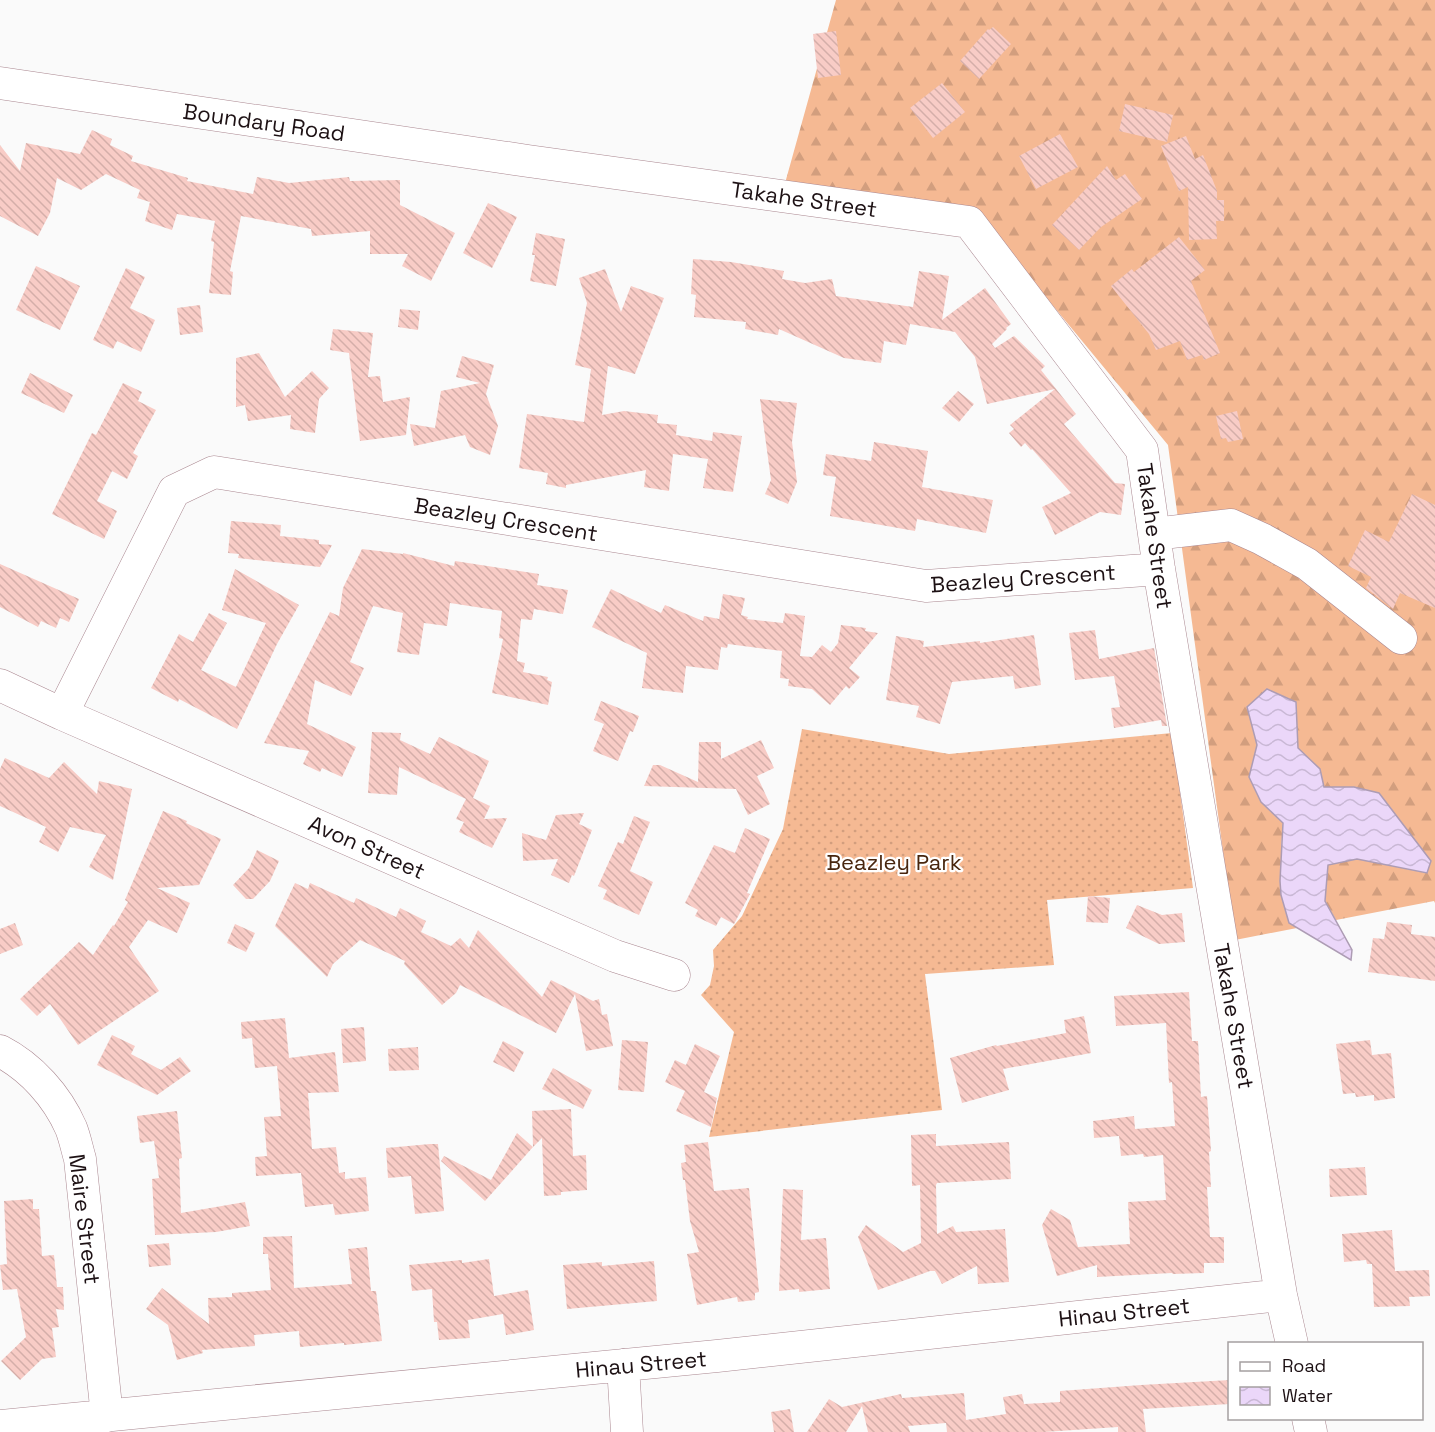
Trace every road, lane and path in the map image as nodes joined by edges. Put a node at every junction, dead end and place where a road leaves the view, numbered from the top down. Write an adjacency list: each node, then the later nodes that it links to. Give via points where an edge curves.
1 (0, 83): 2 (street, Boundary Road)
2 (528, 161): 3 (street, Takahe Street, via 969,222 1142,450)
3 (1154, 534): 4 (street, Takahe Street); 5 (street, via 1231,525 1262,538 1306,564)
4 (1159, 568): 7 (street, Beazley Crescent, via 926,586 214,472 174,490); 10 (street, Takahe Street)
5 (1401, 638)
6 (0, 685): 7 (street)
7 (62, 714): 8 (street, Avon Street, via 615,956)
8 (674, 975)
9 (0, 1051): 13 (street, Maire Street, via 35,1077 56,1100 74,1139 80,1160)
10 (1281, 1295): 11 (street, Takahe Street); 12 (street, Hinau Street)
11 (1292, 1342)
12 (623, 1365): 13 (street, Hinau Street); 15 (street)
13 (107, 1416): 14 (street, Hinau Street)
14 (0, 1426)
15 (627, 1432)

